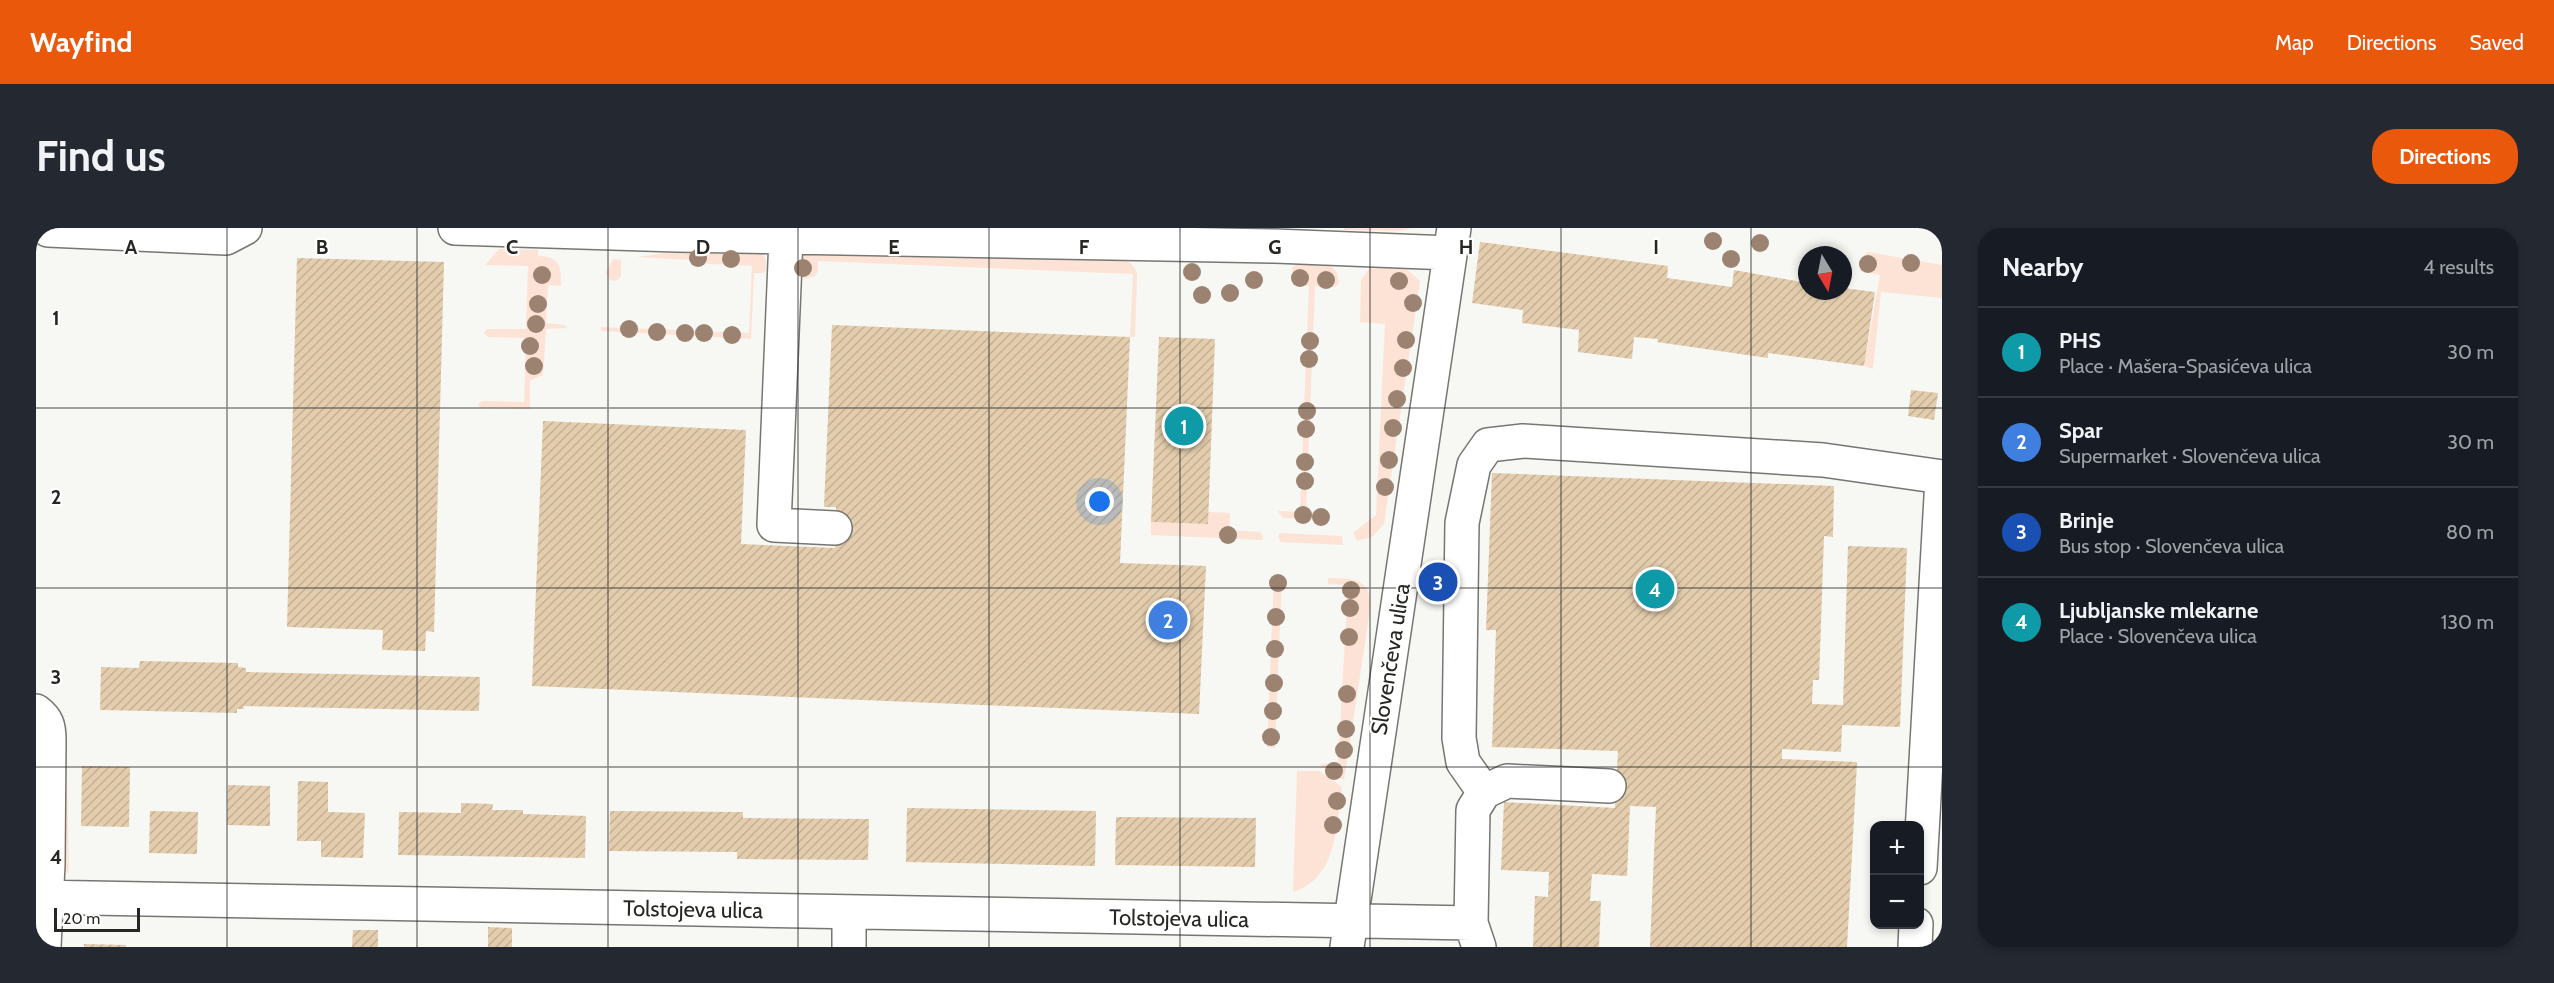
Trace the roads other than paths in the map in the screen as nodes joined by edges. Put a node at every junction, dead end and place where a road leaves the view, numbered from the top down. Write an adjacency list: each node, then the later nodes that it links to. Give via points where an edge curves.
1 (245, 228): 3 (street, via 226,238)
2 (455, 228): 4 (street)
3 (48, 230)
4 (786, 238): 5 (street); 8 (street, via 774,525)
5 (1334, 239): 6 (street)
6 (1452, 241): 17 (street, Slovenčeva ulica)
7 (1942, 478): 9 (street); 12 (street, via 1823,460 1522,441 1488,445 1474,465 1462,523 1459,738 1463,762)
8 (835, 528)
9 (1940, 539): 13 (street)
10 (36, 711): 14 (street, via 49,726)
11 (1609, 786): 12 (street, via 1507,781)
12 (1484, 792): 18 (street, via 1473,810)
13 (1923, 821)
14 (41, 897): 15 (street, Tolstojeva ulica); 19 (street)
15 (849, 912): 17 (street, Tolstojeva ulica); 20 (street)
16 (1916, 929): 21 (street)
17 (1349, 934): 18 (street, Tolstojeva ulica)
18 (1475, 935)
19 (44, 947)
20 (849, 947)
21 (1915, 947)

